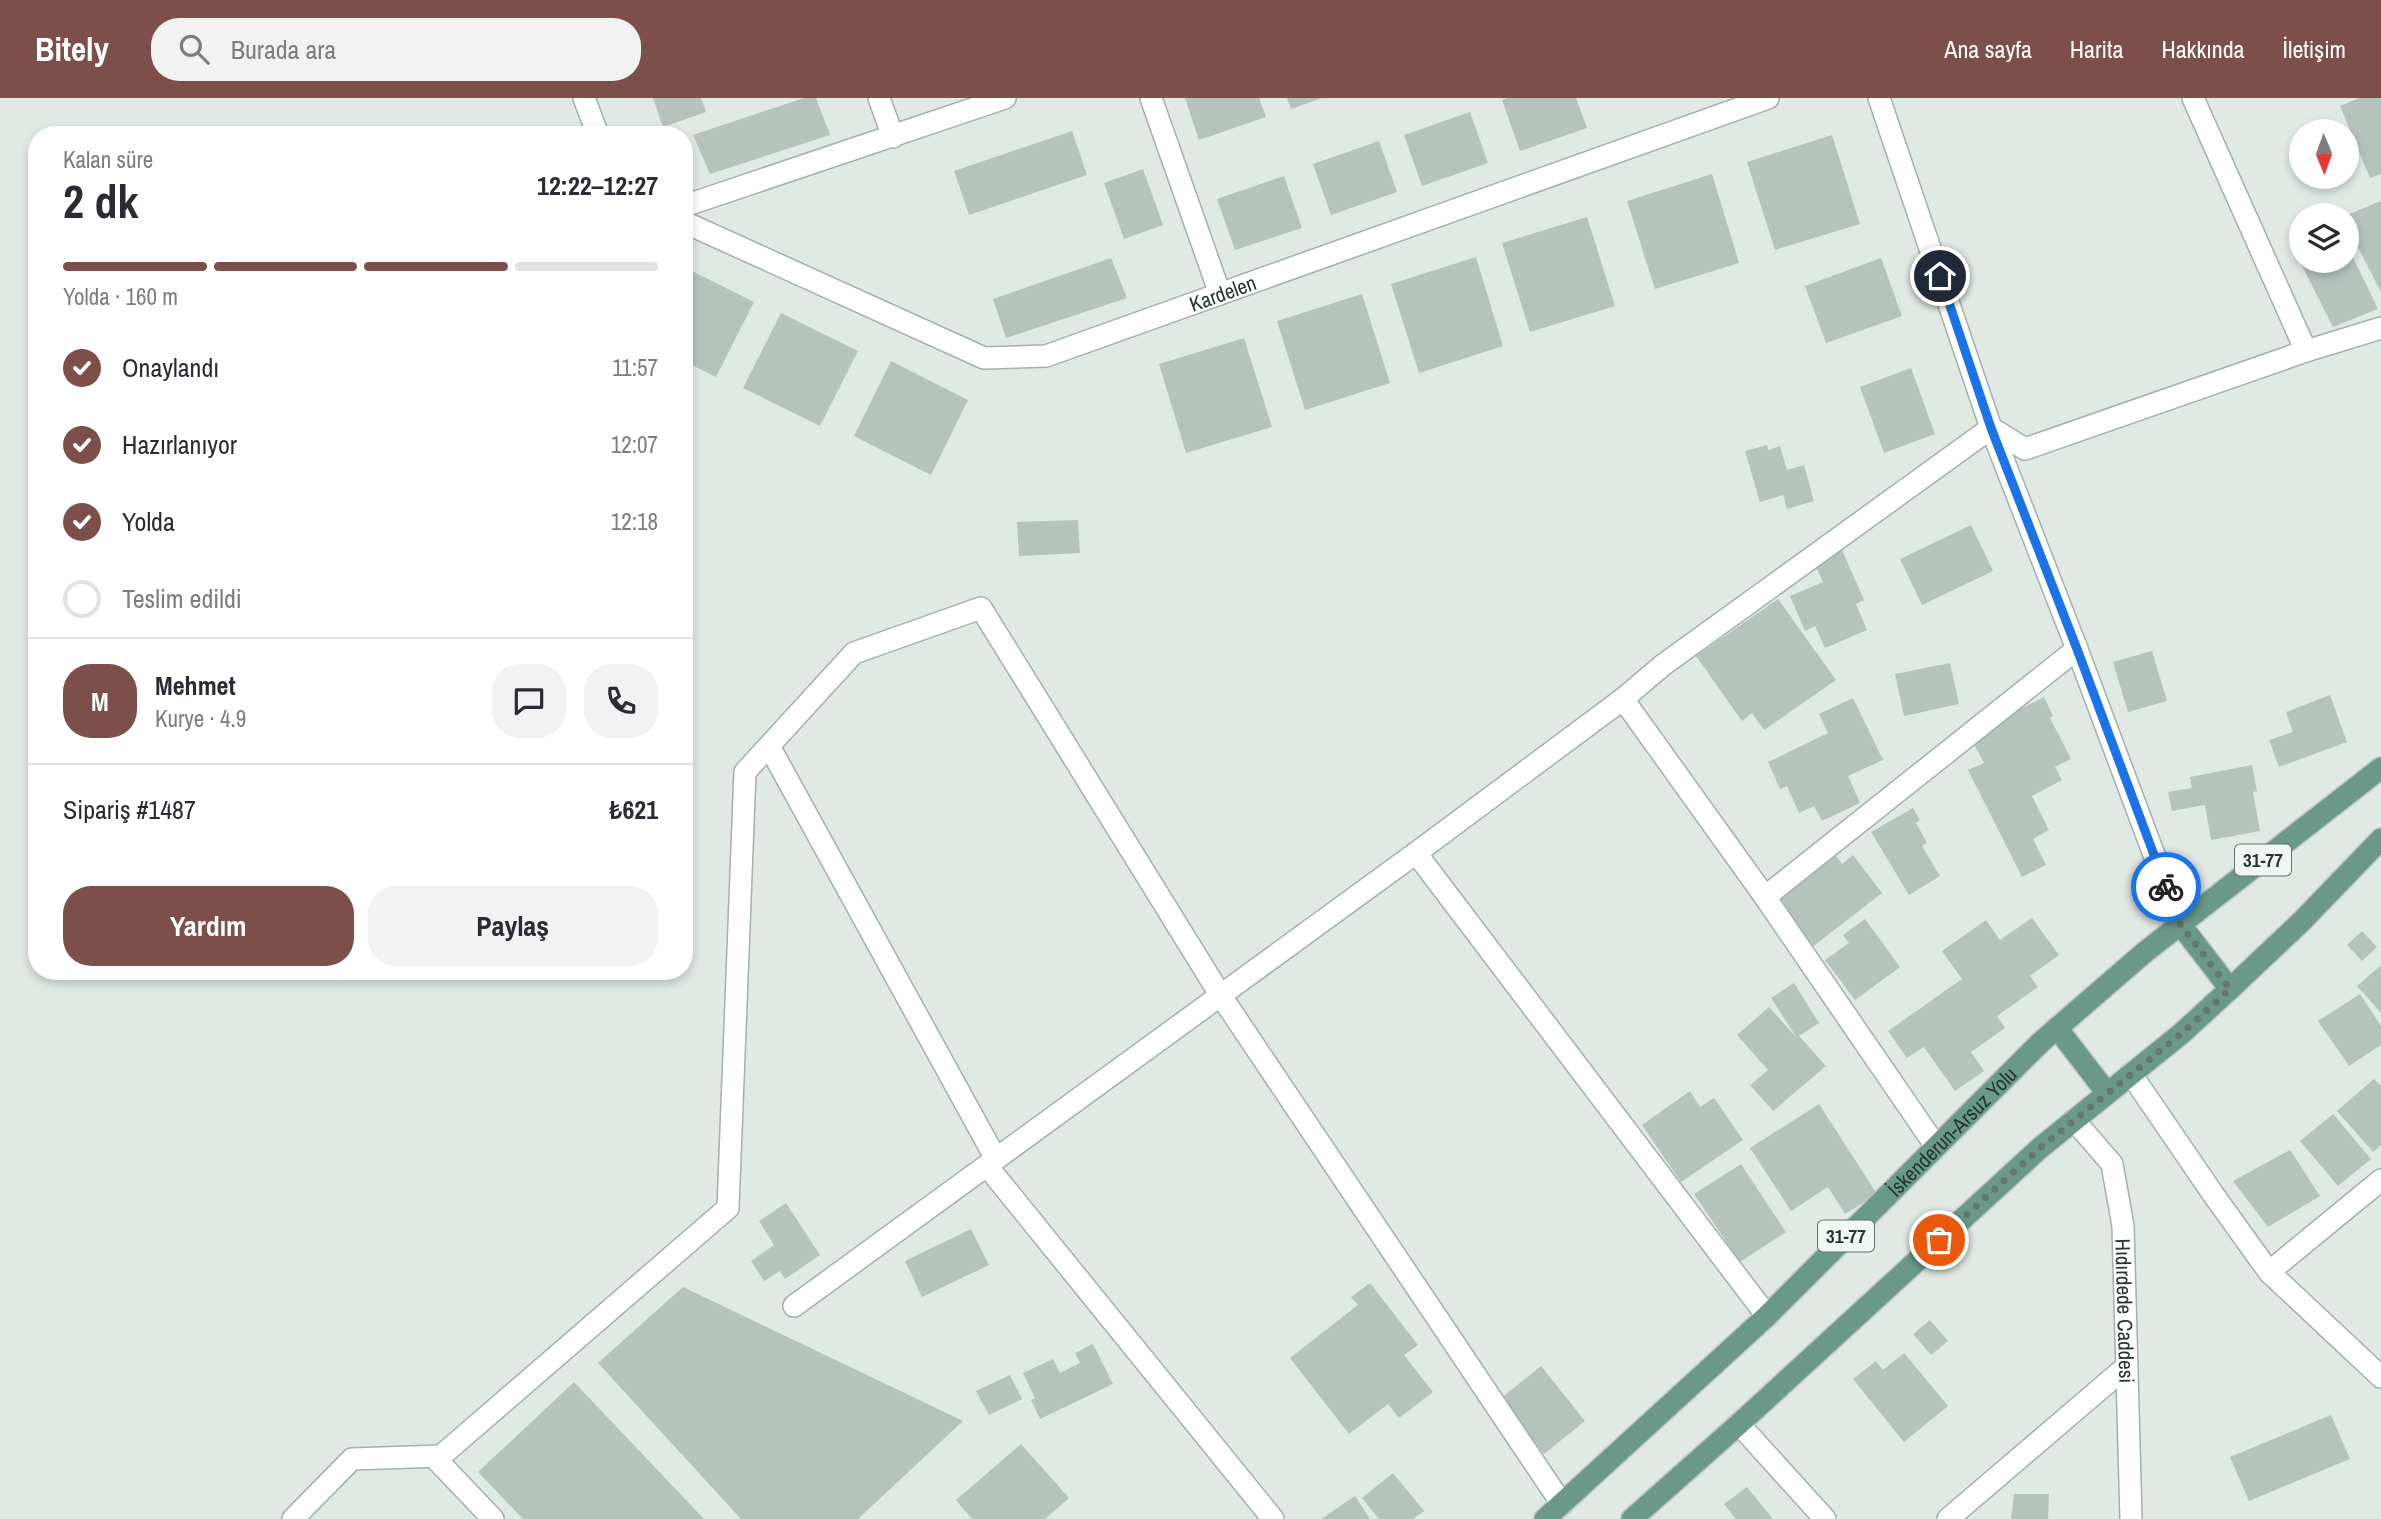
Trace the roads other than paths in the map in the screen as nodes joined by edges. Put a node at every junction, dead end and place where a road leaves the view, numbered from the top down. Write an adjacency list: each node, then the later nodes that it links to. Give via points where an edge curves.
1 (584, 98): 8 (street)
2 (879, 98): 9 (street)
3 (1005, 98): 9 (street)
4 (1151, 98): 12 (street)
5 (1768, 98): 12 (street, Kardelen)
6 (1879, 98): 15 (street)
7 (2193, 98): 14 (street)
8 (595, 126)
9 (893, 137): 10 (street)
10 (693, 203)
11 (693, 226): 12 (street, Kardelen, via 984,358 1046,356)
12 (1220, 294)
13 (2381, 328): 14 (street)
14 (2306, 351): 15 (street, via 2025,449)
15 (1991, 428): 16 (street); 17 (street, via 1663,665)
16 (2077, 649): 22 (street); 23 (street)
17 (1623, 699): 21 (street); 22 (street)
18 (769, 746): 25 (street, via 854,653 981,608); 31 (street); 39 (street, via 745,772 728,1208)
19 (2381, 768): 23 (main road, İskenderun-Arsuz Yolu / 31-77)
20 (2381, 839): 24 (main road)
21 (1416, 853): 25 (street); 35 (street)
22 (1765, 897): 30 (street)
23 (2180, 924): 24 (main road); 26 (main road, İskenderun-Arsuz Yolu / 31-77)
24 (2230, 989): 27 (main road)
25 (1221, 996): 31 (street); 40 (street)
26 (2057, 1028): 28 (main road); 30 (main road, İskenderun-Arsuz Yolu / 31-77)
27 (2131, 1074): 28 (main road); 33 (street)
28 (2107, 1093): 29 (main road)
29 (2074, 1120): 36 (street, Hıdırdede Caddesi, via 2112,1164 2123,1226); 38 (main road)
30 (1936, 1145): 35 (main road, İskenderun-Arsuz Yolu / 31-77)
31 (992, 1163): 34 (street); 43 (street)
32 (2381, 1180): 33 (street)
33 (2269, 1272): 37 (street)
34 (794, 1306)
35 (1767, 1316): 40 (main road, İskenderun-Arsuz Yolu / 31-77)
36 (2127, 1366): 47 (street); 48 (street, Hıdırdede Caddesi)
37 (2381, 1377)
38 (1739, 1424): 45 (main road); 46 (street)
39 (441, 1456): 41 (street, via 352,1459); 42 (street, via 435,1458)
40 (1562, 1504): 44 (main road, İskenderun-Arsuz Yolu / 31-77)
41 (293, 1519)
42 (493, 1519)
43 (1273, 1519)
44 (1545, 1519)
45 (1632, 1519)
46 (1825, 1519)
47 (1948, 1519)
48 (2131, 1519)

